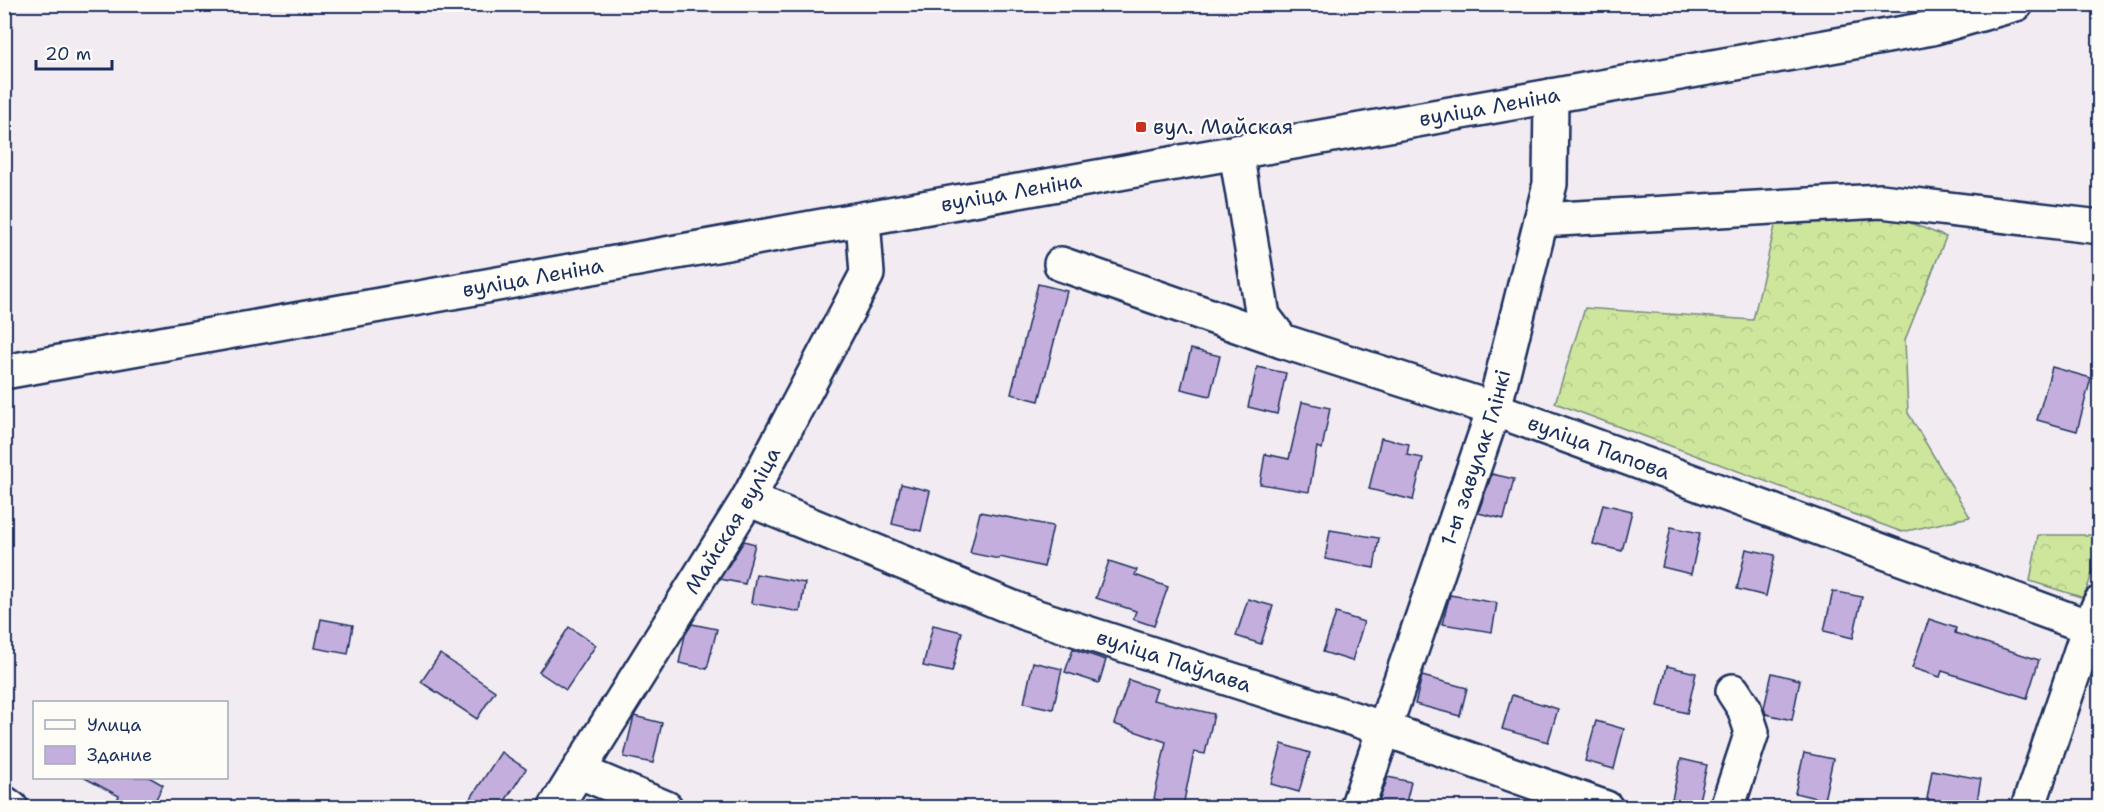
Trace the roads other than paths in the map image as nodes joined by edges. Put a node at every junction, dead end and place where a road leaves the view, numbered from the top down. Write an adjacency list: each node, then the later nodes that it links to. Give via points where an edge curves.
1 (2016, 4): 2 (street, вуліца Леніна)
2 (1972, 10): 3 (street, вуліца Леніна, via 1932,28)
3 (1551, 96): 4 (street, вуліца Леніна); 6 (street, 1-ы завулак Глінкі, via 1550,184)
4 (1236, 152): 5 (street, вуліца Леніна); 9 (street, via 1263,316)
5 (864, 219): 10 (street, вуліца Леніна); 12 (street, Майская вуліца, via 867,274)
6 (1541, 220): 7 (street, via 1881,201); 11 (street, 1-ы завулак Глінкі)
7 (2100, 227)
8 (1061, 264): 9 (street, вуліца Папова)
9 (1282, 341): 11 (street, вуліца Папова)
10 (4, 372)
11 (1494, 408): 13 (street, вуліца Папова); 15 (street, 1-ы завулак Глінкі)
12 (748, 499): 15 (street, вуліца Паўлава, via 1028,614); 16 (street, Майская вуліца)
13 (2096, 620): 24 (street)
14 (1733, 690): 23 (street, via 1752,732)
15 (1385, 729): 21 (street, 1-ы завулак Глінкі); 22 (street, вуліца Паўлава)
16 (578, 771): 19 (street, Майская вуліца); 20 (street)
17 (4, 803): 18 (street)
18 (11, 807)
19 (555, 807)
20 (666, 807)
21 (1357, 807)
22 (1606, 807)
23 (1727, 807)
24 (2028, 807)

